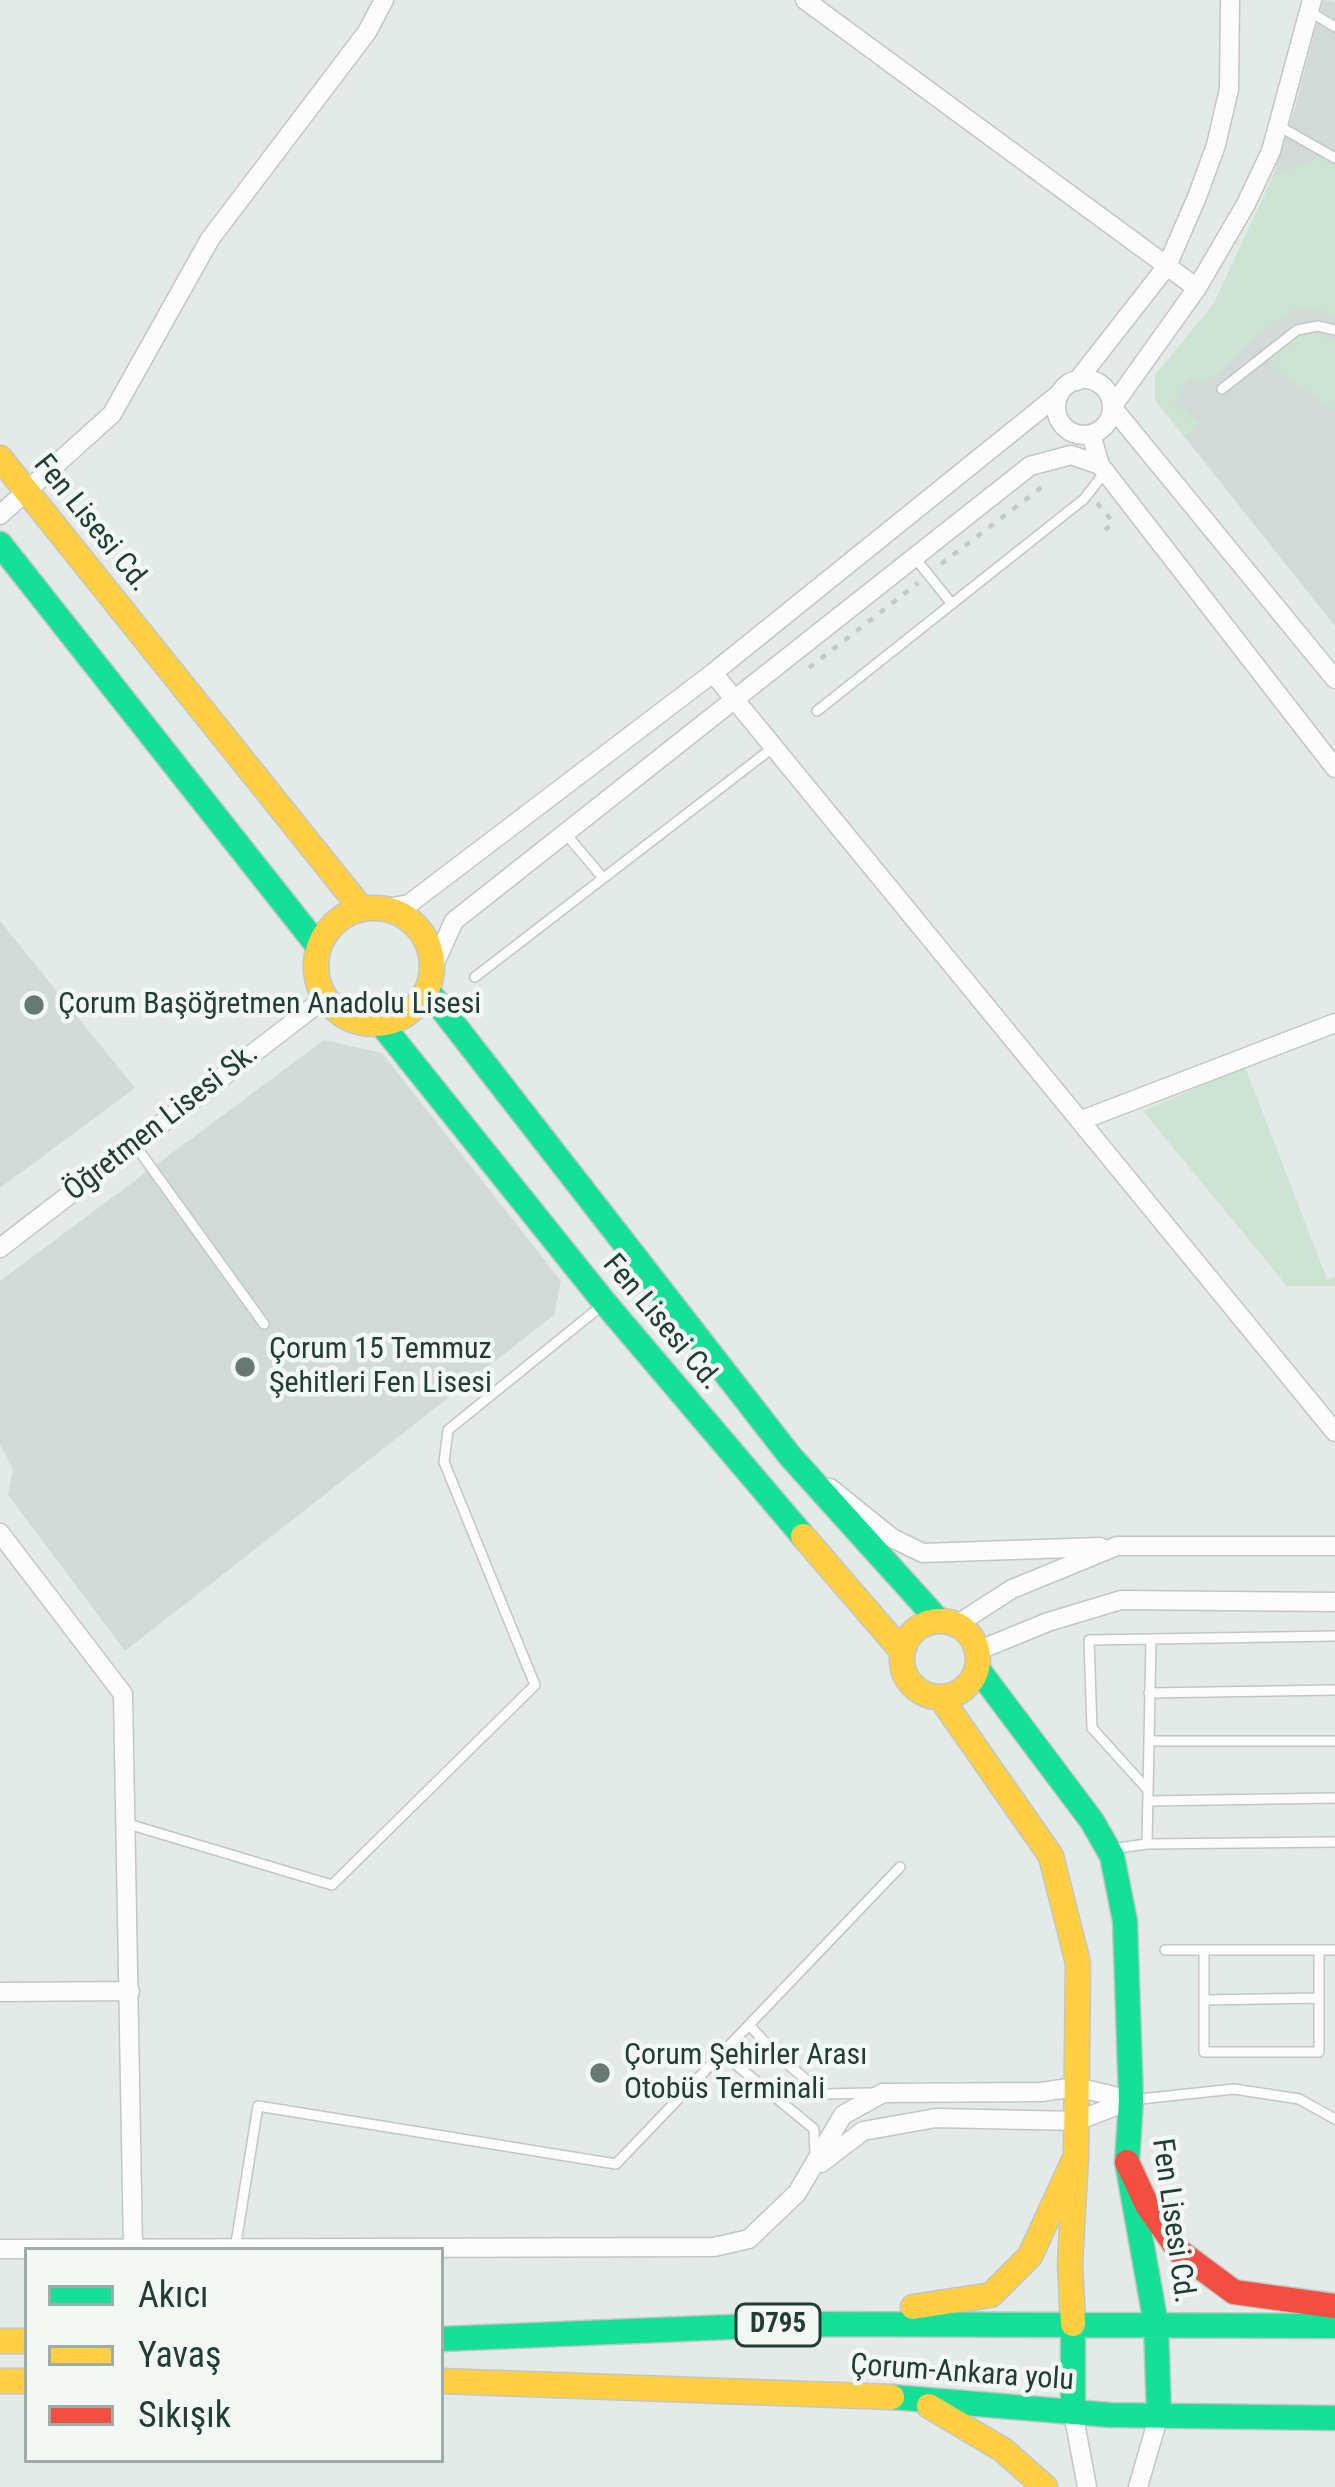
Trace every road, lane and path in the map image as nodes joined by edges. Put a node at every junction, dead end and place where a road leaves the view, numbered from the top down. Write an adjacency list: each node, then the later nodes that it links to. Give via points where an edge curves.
1 (384, 0): 20 (street, via 210,239 112,414)
2 (805, 0): 8 (street)
3 (1230, 0): 8 (street, via 1229,89 1216,146)
4 (1310, 6): 5 (lane); 6 (street)
5 (1335, 27)
6 (1277, 125): 7 (lane); 9 (street, via 1246,204)
7 (1335, 158)
8 (1167, 266): 9 (street); 11 (street)
9 (1197, 288): 14 (street)
10 (1335, 330): 12 (lane, via 1297,330)
11 (1077, 381): 13 (street); 14 (street, via 1099,384)
12 (1222, 388)
13 (1059, 394): 15 (street, via 1059,421); 26 (street)
14 (1112, 407): 15 (street, via 1106,424); 28 (street)
15 (1084, 434): 16 (street); 18 (street)
16 (1057, 456): 18 (street); 23 (street, via 1030,466)
17 (0, 458): 20 (main road, Fen Lisesi Cd.)
18 (1103, 468): 25 (lane, via 1084,499); 32 (street)
19 (1051, 481): 24 (path)
20 (28, 494): 21 (street); 35 (main road, Fen Lisesi Cd.)
21 (0, 515)
22 (0, 544): 37 (main road)
23 (915, 558): 24 (lane); 29 (street)
24 (928, 574): 25 (lane); 27 (path)
25 (952, 604): 30 (lane)
26 (713, 673): 29 (street); 36 (street, via 409,904)
27 (803, 673)
28 (1335, 679)
29 (736, 699): 31 (street); 33 (street)
30 (817, 711)
31 (775, 746): 34 (lane); 44 (street)
32 (1335, 768)
33 (565, 833): 34 (lane); 38 (street, via 454,921)
34 (603, 878): 39 (lane)
35 (361, 908): 36 (main road); 37 (main road, via 335,921)
36 (388, 908): 38 (main road, via 428,940)
37 (318, 946): 41 (main road, via 315,970)
38 (434, 965): 40 (main road)
39 (475, 977)
40 (428, 991): 43 (main road, via 410,1014); 50 (main road, Fen Lisesi Cd.)
41 (325, 998): 43 (main road, via 358,1023); 45 (street, Öğretmen Lisesi Sk.)
42 (1335, 1023): 44 (street)
43 (382, 1025): 47 (main road, Fen Lisesi Cd.)
44 (1082, 1120): 49 (street)
45 (135, 1144): 46 (street, Öğretmen Lisesi Sk.); 48 (lane)
46 (0, 1248)
47 (604, 1304): 58 (main road, Fen Lisesi Cd.); 67 (lane, via 448,1430 444,1462 535,1685 332,1885)
48 (264, 1324)
49 (1331, 1419)
50 (790, 1456): 52 (street, via 892,1538 923,1553); 55 (main road, Fen Lisesi Cd.)
51 (0, 1534): 67 (street, via 123,1694)
52 (1117, 1546): 53 (street); 55 (street)
53 (1335, 1546)
54 (1335, 1602): 59 (street, via 1120,1600 1048,1622)
55 (948, 1623): 58 (main road, via 916,1630); 59 (main road, via 965,1631)
56 (1335, 1636): 57 (lane)
57 (1150, 1639): 61 (lane); 65 (lane, via 1089,1640 1092,1728)
58 (902, 1651): 62 (main road, via 910,1684)
59 (977, 1659): 62 (main road, via 964,1689); 70 (main road, Fen Lisesi Cd.)
60 (1335, 1690): 61 (lane)
61 (1149, 1694): 63 (lane)
62 (940, 1697): 82 (main road, via 1052,1856 1078,1963)
63 (1149, 1741): 64 (lane); 65 (lane)
64 (1335, 1741)
65 (1148, 1796): 66 (lane); 69 (lane)
66 (1335, 1798)
67 (128, 1824): 76 (street)
68 (1335, 1842): 69 (lane)
69 (1147, 1844): 70 (lane)
70 (1108, 1850): 84 (main road, Fen Lisesi Cd., via 1125,1921)
71 (900, 1867): 80 (lane)
72 (1165, 1949): 73 (lane)
73 (1204, 1950): 74 (lane); 79 (lane)
74 (1319, 1950): 75 (lane); 78 (lane)
75 (1335, 1950)
76 (130, 1991): 77 (street); 90 (street)
77 (0, 1992)
78 (1318, 1998): 79 (lane); 79 (lane, via 1318,2052 1204,2051)
79 (1204, 2000)
80 (749, 2025): 81 (lane); 83 (lane, via 824,2094)
81 (722, 2053): 89 (lane, via 814,2129); 91 (lane, via 616,2164 258,2106)
82 (1076, 2087): 83 (street); 84 (street); 86 (main road)
83 (883, 2093): 89 (street, via 843,2115)
84 (1131, 2100): 85 (lane, via 1234,2089 1299,2099); 86 (street); 88 (main road, Fen Lisesi Cd.)
85 (1335, 2119)
86 (1077, 2120): 87 (main road); 89 (street, via 936,2118 863,2132)
87 (1076, 2156): 94 (main road, via 1030,2256 991,2295); 95 (main road)
88 (1127, 2162): 93 (main road, via 1180,2252 1234,2292); 96 (main road, Fen Lisesi Cd.)
89 (816, 2166): 92 (street, via 749,2239 714,2247)
90 (133, 2247)
91 (235, 2247)
92 (444, 2248)
93 (1335, 2306)
94 (803, 2324): 95 (main road, Çorum-Ankara yolu / D795); 98 (main road, Çorum-Ankara yolu / D795)
95 (1072, 2324): 96 (main road, Çorum-Ankara yolu / D795); 101 (main road)
96 (1156, 2324): 97 (main road, Çorum-Ankara yolu / D795); 102 (main road, Fen Lisesi Cd.)
97 (1335, 2326)
98 (444, 2339)
99 (444, 2381): 100 (main road, Çorum-Ankara yolu)
100 (917, 2398): 101 (main road, Çorum-Ankara yolu); 104 (main road, via 1003,2450)
101 (1073, 2412): 102 (main road, Çorum-Ankara yolu); 105 (street)
102 (1159, 2415): 103 (main road, Çorum-Ankara yolu); 106 (street)
103 (1335, 2418)
104 (1045, 2487)
105 (1087, 2487)
106 (1138, 2487)

